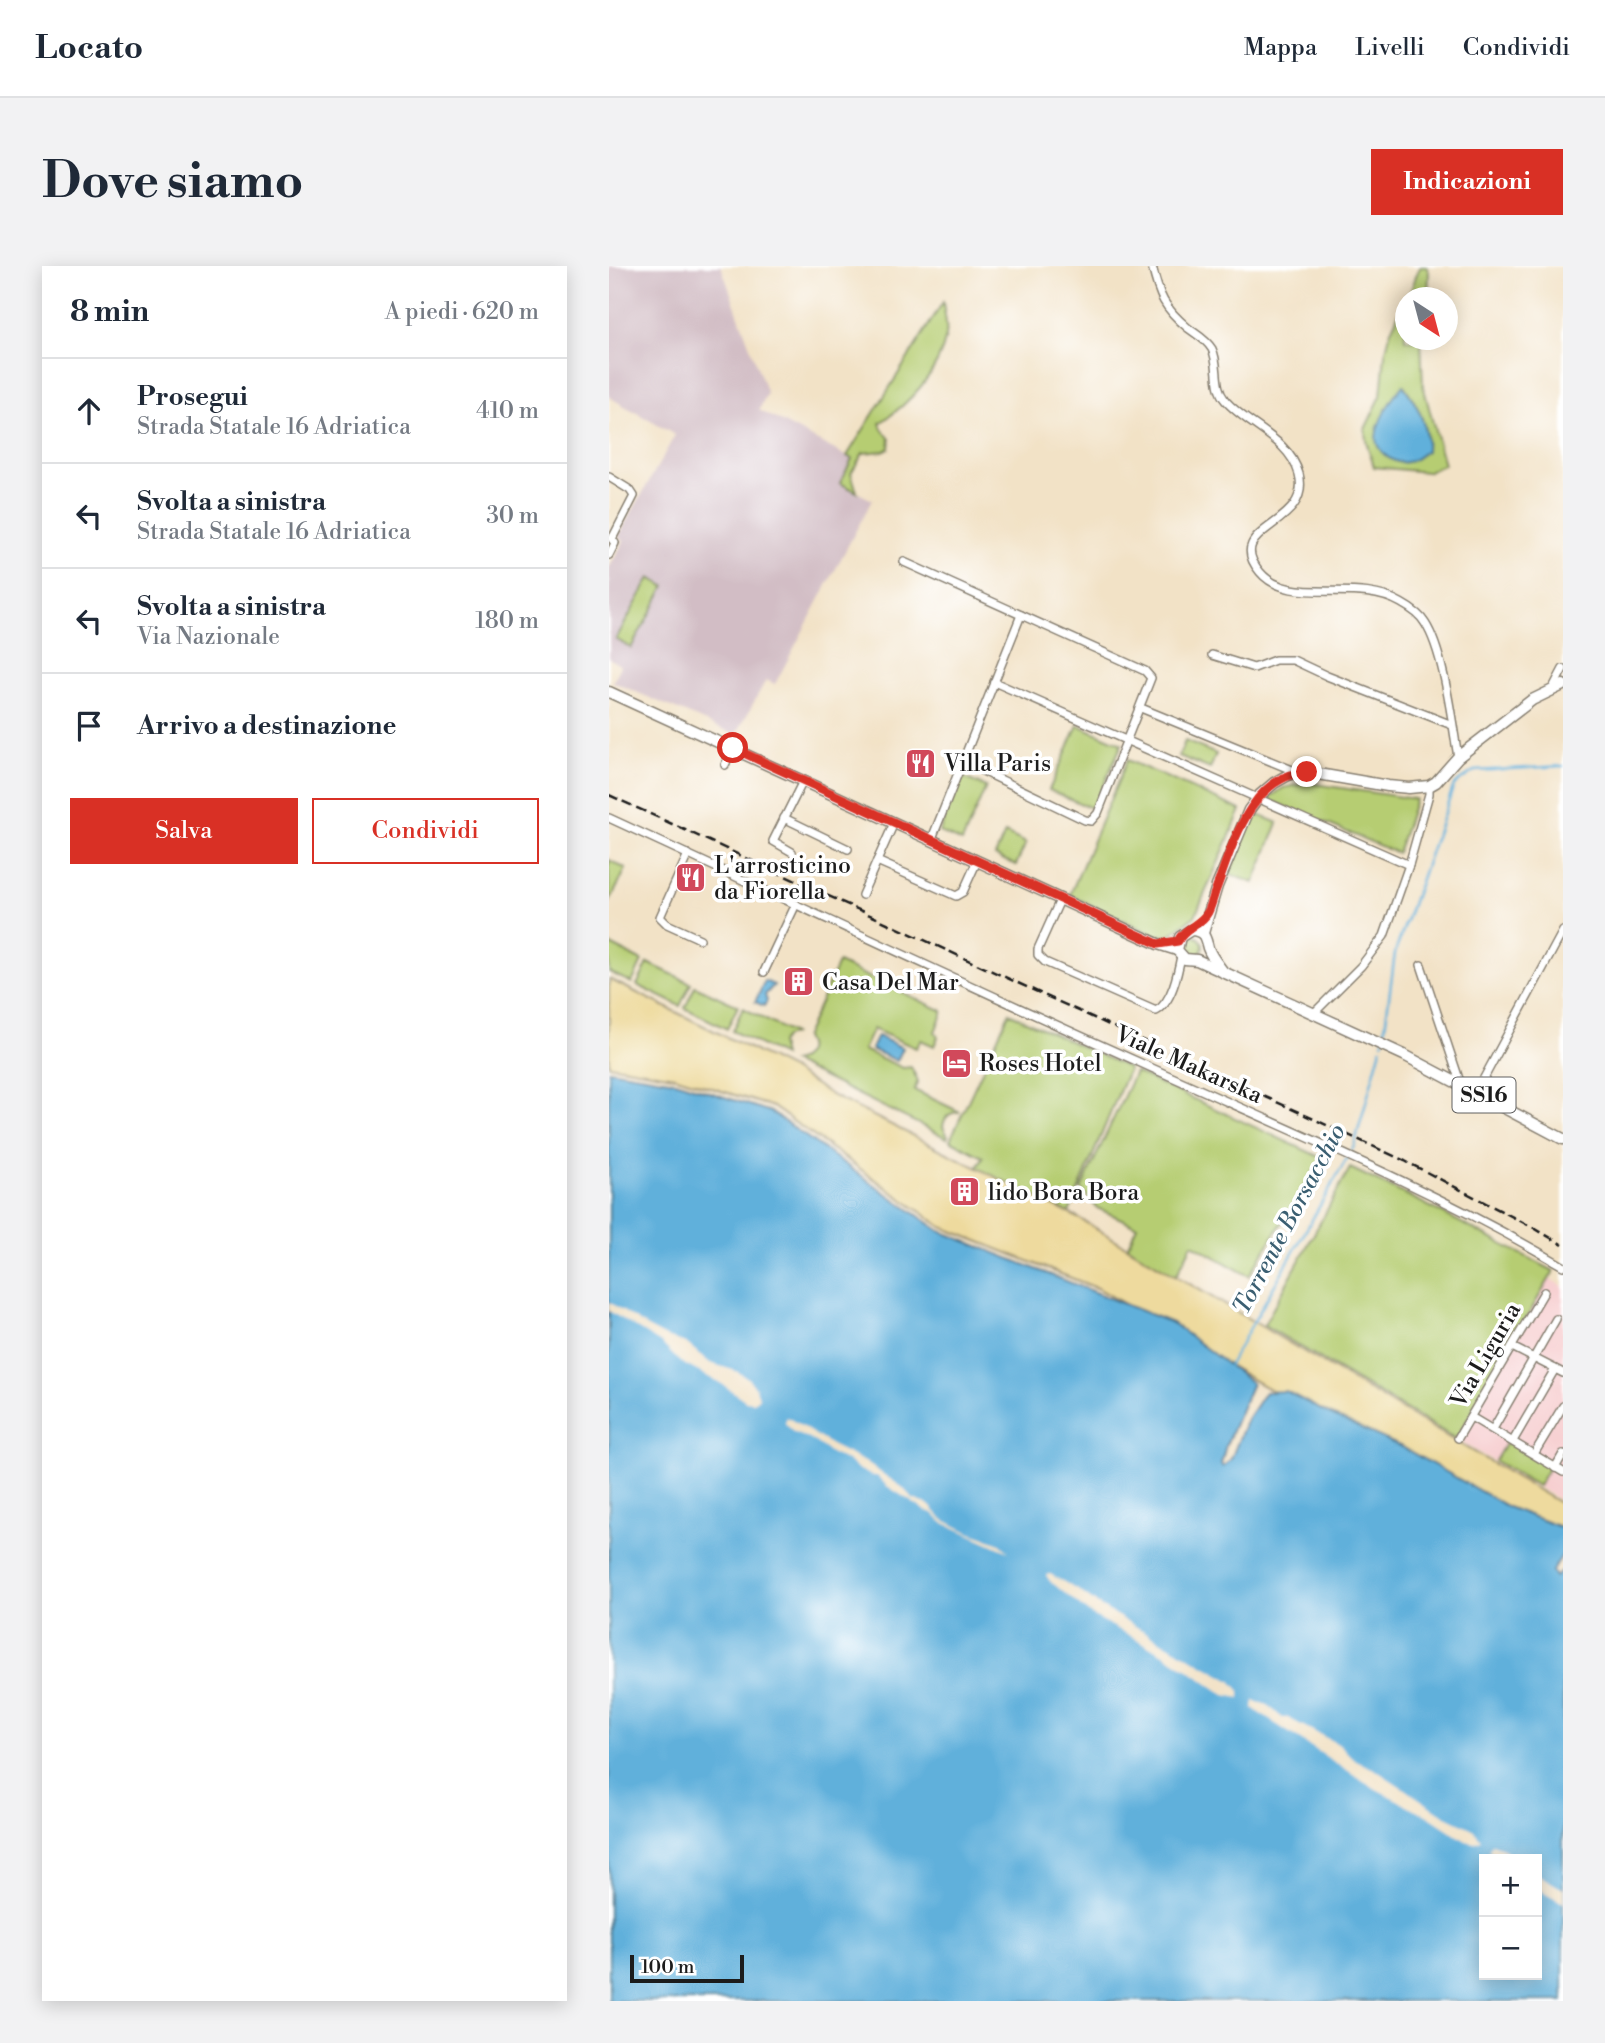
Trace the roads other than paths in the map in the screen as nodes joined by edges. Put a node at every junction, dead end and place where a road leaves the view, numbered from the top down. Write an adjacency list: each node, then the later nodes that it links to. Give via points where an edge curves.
1 (1152, 266): 13 (street, via 1167,309 1213,351 1222,396 1282,446 1298,471 1300,488 1295,504 1251,544 1255,565 1285,589 1368,591 1415,612 1434,642)
2 (609, 477): 3 (street, via 634,496)
3 (612, 539): 4 (street)
4 (609, 555)
5 (904, 562): 6 (street)
6 (1021, 615): 9 (street); 12 (street, via 1148,673 1151,683)
7 (1212, 655): 13 (street, via 1254,668 1275,660 1293,660)
8 (1563, 668): 10 (street)
9 (994, 682): 14 (street); 17 (street)
10 (1558, 687): 16 (main road, via 1536,697)
11 (609, 692): 15 (main road, SS16)
12 (1141, 708): 14 (street); 19 (street)
13 (1452, 725): 16 (street)
14 (1127, 742): 17 (street, via 1097,815 1089,821); 22 (street)
15 (733, 748): 18 (street); 20 (main road, SS16, via 793,770)
16 (1458, 757): 21 (main road)
17 (962, 761): 26 (street)
18 (725, 765)
19 (1297, 773): 21 (main road, via 1317,772 1388,786); 22 (main road, via 1277,781)
20 (803, 781): 24 (street); 25 (main road, SS16)
21 (1429, 786): 32 (street)
22 (1256, 799): 32 (street); 36 (main road)
23 (609, 818): 29 (street, Viale Makarska)
24 (784, 818): 27 (street); 28 (street, via 773,841)
25 (894, 823): 26 (main road, SS16); 30 (street)
26 (931, 841): 31 (main road, SS16)
27 (848, 849)
28 (792, 852)
29 (688, 854): 35 (street, Viale Makarska); 38 (street, via 660,917)
30 (877, 861): 31 (street, via 956,896 963,892); 33 (street)
31 (977, 861): 34 (main road, SS16)
32 (1409, 865): 44 (street, via 1381,941)
33 (862, 895)
34 (1061, 900): 40 (main road, SS16); 40 (street, via 1038,955 1154,1011 1163,1006)
35 (796, 904): 42 (street); 48 (street, Viale Makarska, via 1364,1164)
36 (1197, 931): 39 (main road, via 1206,937); 40 (main road, via 1183,933)
37 (1563, 931): 46 (street)
38 (699, 939)
39 (1208, 948): 40 (main road, via 1204,956); 43 (main road)
40 (1184, 953): 43 (main road, SS16)
41 (1421, 964): 45 (street)
42 (764, 972)
43 (1224, 973): 44 (main road, SS16)
44 (1314, 1013): 45 (main road, SS16)
45 (1459, 1082): 46 (main road, SS16)
46 (1477, 1091): 47 (main road, SS16)
47 (1563, 1139)
48 (1563, 1266)
49 (1544, 1292): 51 (street, Via Liguria)
50 (1556, 1319): 52 (street)
51 (1512, 1347): 52 (street); 56 (street, Via Liguria)
52 (1534, 1358): 53 (street); 57 (street)
53 (1555, 1369): 54 (street); 59 (street)
54 (1563, 1373)
55 (1563, 1406): 60 (street)
56 (1471, 1417): 57 (street); 58 (street, Via Liguria)
57 (1493, 1429): 59 (street)
58 (1458, 1438)
59 (1513, 1441): 60 (street)
60 (1534, 1454): 62 (street)
61 (1563, 1454): 62 (street)
62 (1555, 1468): 63 (street)
63 (1563, 1472)

